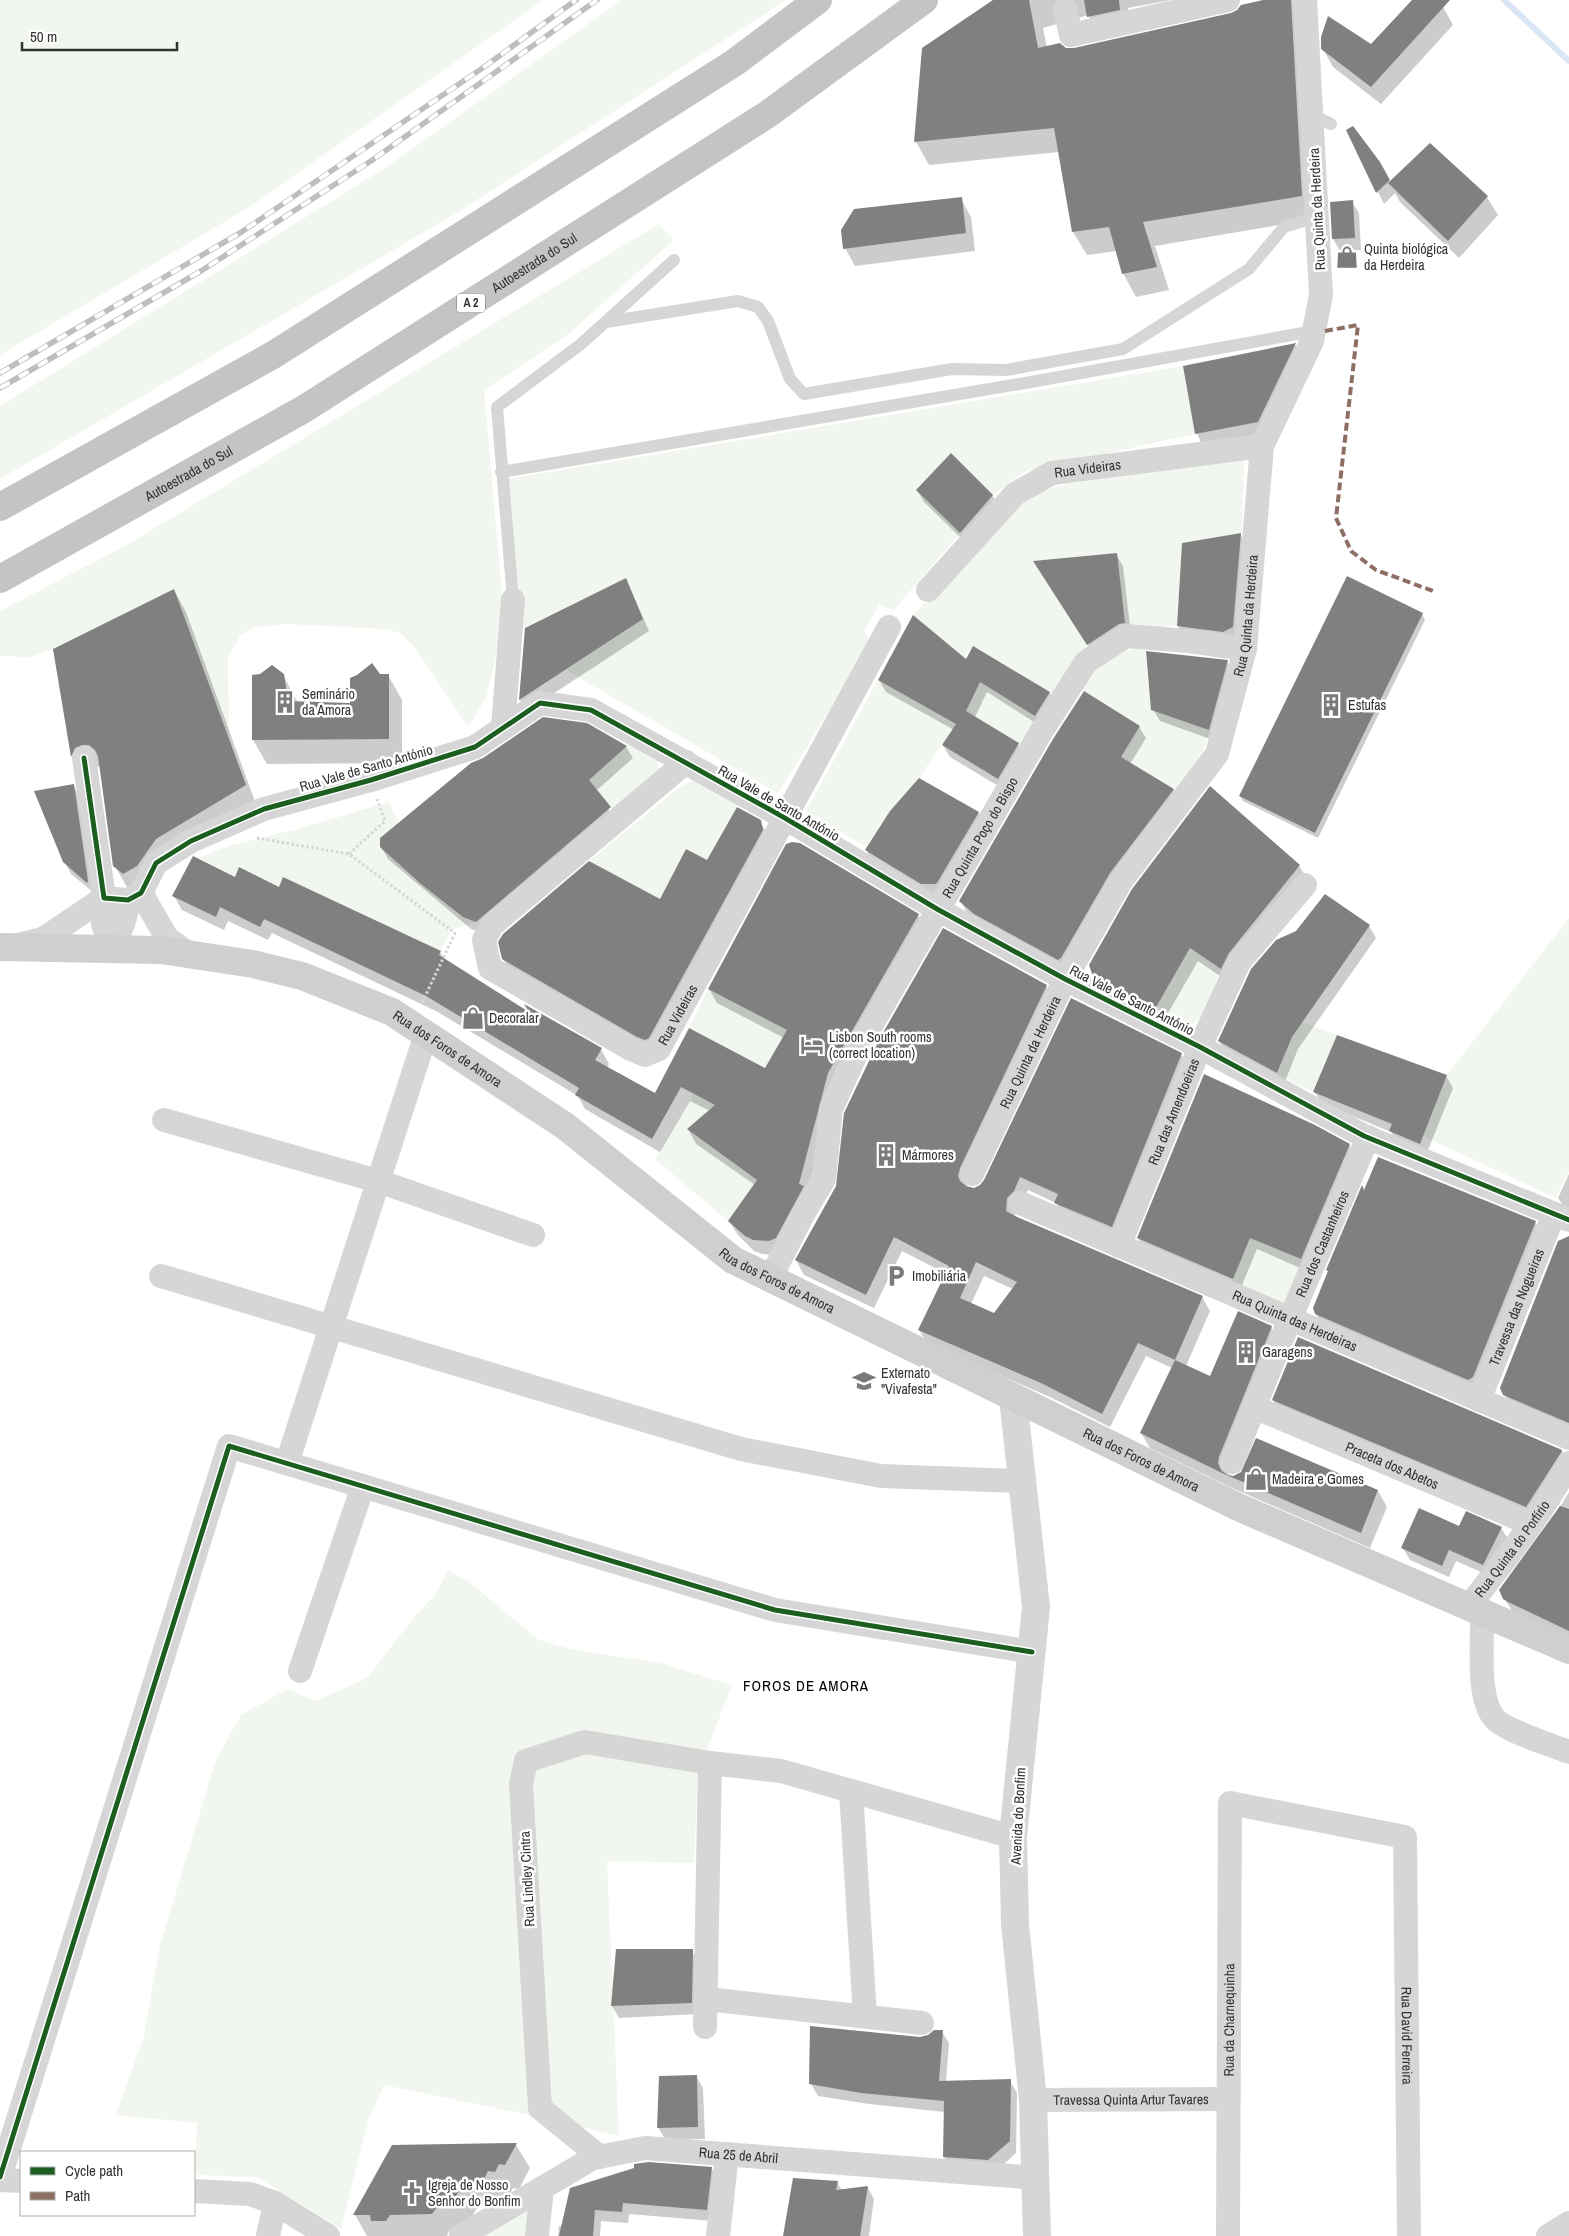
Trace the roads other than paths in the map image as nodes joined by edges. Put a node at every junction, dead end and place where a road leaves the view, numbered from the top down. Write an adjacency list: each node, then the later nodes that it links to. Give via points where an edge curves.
1 (818, 0): 12 (highway, via 734,63 273,356)
2 (924, 0): 13 (highway, Autoestrada do Sul / A 2, via 768,114 304,409)
3 (1228, 0): 5 (street, via 1070,35)
4 (1305, 0): 6 (street, Rua Quinta da Herdeira, via 1321,120)
5 (1065, 9)
6 (1317, 217): 8 (lane, via 1284,227 1249,269 1124,349 1006,370 952,369 804,394 790,379 768,320 758,306 738,301); 9 (street, Rua Quinta da Herdeira, via 1321,295)
7 (674, 260): 8 (lane)
8 (606, 322): 11 (lane, via 497,407)
9 (1314, 331): 10 (street, Rua Quinta da Herdeira); 11 (lane)
10 (1262, 446): 14 (street, Rua Videiras, via 1052,473 1015,494); 17 (street, Rua Quinta da Herdeira)
11 (501, 472): 15 (lane)
12 (0, 507)
13 (0, 579)
14 (928, 590)
15 (513, 600): 18 (street)
16 (889, 627): 21 (street, Rua Videiras)
17 (1245, 649): 25 (street, Rua Quinta Poço do Bispo, via 1126,636 1086,662); 29 (street, Rua Quinta da Herdeira, via 1217,754 1121,881)
18 (504, 728): 20 (street, Rua Vale de Santo António, via 540,703 591,710); 23 (street, Rua Vale de Santo António, via 475,747 264,809 191,841 156,862)
19 (84, 758): 24 (street)
20 (686, 762): 21 (street, Rua Vale de Santo António); 21 (street, Rua Videiras, via 492,926 484,940 490,968 631,1049 645,1055 658,1049)
21 (785, 818): 25 (street, Rua Vale de Santo António)
22 (1305, 885): 31 (street, Rua das Amendoeiras, via 1238,962)
23 (134, 897): 24 (street); 27 (street, Rua Vale de Santo António, via 120,933); 28 (street, via 167,938)
24 (104, 898): 26 (street, via 43,940); 27 (street, via 103,924)
25 (937, 909): 29 (street, Rua Vale de Santo António); 41 (street, Rua Quinta Poço do Bispo, via 862,1042 831,1109 824,1179)
26 (2, 947): 27 (main road, Rua dos Foros de Amora)
27 (109, 947): 28 (main road, Rua dos Foros de Amora)
28 (189, 954): 30 (main road, Rua dos Foros de Amora, via 254,964 302,976 392,1012)
29 (1065, 978): 31 (street, Rua Vale de Santo António); 34 (street, Rua Quinta da Herdeira)
30 (419, 1029): 35 (street); 41 (main road, Rua dos Foros de Amora, via 565,1126 733,1260)
31 (1200, 1047): 33 (street, Rua Vale de Santo António); 39 (street, Rua das Amendoeiras)
32 (164, 1120): 35 (street)
33 (1368, 1137): 37 (street, Rua Vale de Santo António); 42 (street, Rua dos Castanheiros)
34 (972, 1174)
35 (378, 1181): 38 (street); 43 (street)
36 (1020, 1203): 39 (street, Rua Quinta das Herdeiras)
37 (1562, 1217): 45 (street, Travessa das Nogueiras)
38 (533, 1235)
39 (1120, 1246): 42 (street, Rua Quinta das Herdeiras)
40 (161, 1276): 43 (street)
41 (770, 1279): 44 (main road, Rua dos Foros de Amora)
42 (1290, 1319): 45 (street, Rua Quinta das Herdeiras); 46 (street, Rua dos Castanheiros)
43 (331, 1325): 49 (street); 51 (street, via 741,1449 881,1476)
44 (1013, 1398): 51 (street, Avenida do Bonfim); 55 (main road, Rua dos Foros de Amora, via 1238,1507)
45 (1479, 1400): 47 (street, Rua Quinta das Herdeiras)
46 (1254, 1408): 48 (street, Rua dos Castanheiros); 54 (street, Praceta dos Abetos)
47 (1569, 1438)
48 (1232, 1462)
49 (287, 1463): 52 (street); 72 (street, via 229,1446)
50 (1569, 1463): 53 (street, Rua Quinta do Porfírio)
51 (1021, 1481): 57 (street, Avenida do Bonfim, via 1036,1607)
52 (362, 1486): 57 (street, via 775,1610); 58 (street)
53 (1560, 1497): 54 (street, Rua Quinta do Porfírio)
54 (1531, 1524): 55 (street, Rua Quinta do Porfírio)
55 (1475, 1611): 56 (main road, Rua dos Foros de Amora); 59 (street, via 1485,1702 1496,1720)
56 (1569, 1650)
57 (1032, 1652): 63 (street, Avenida do Bonfim)
58 (300, 1671)
59 (1569, 1752)
60 (710, 1763): 61 (street, via 781,1772); 64 (street); 71 (street, Rua Lindley Cintra, via 585,1742 526,1761 521,1784 540,2108)
61 (851, 1791): 63 (street); 65 (street)
62 (1405, 1836): 68 (street, Rua da Charnequinha, via 1230,1803); 86 (street, Rua David Ferreira)
63 (1014, 1837): 69 (street, Avenida do Bonfim, via 1015,1924)
64 (706, 1999): 65 (street); 67 (street)
65 (865, 2016): 66 (street)
66 (922, 2023)
67 (705, 2027)
68 (1228, 2099): 69 (street, Travessa Quinta Artur Tavares); 85 (street, Rua da Charnequinha)
69 (1033, 2100): 73 (street, Avenida do Bonfim)
70 (727, 2154): 71 (street, Rua 25 de Abril, via 645,2148); 73 (street, Rua 25 de Abril); 83 (street)
71 (600, 2157): 75 (street, Rua 25 de Abril)
72 (0, 2178): 74 (street)
73 (1037, 2178): 84 (street, Avenida do Bonfim)
74 (20, 2181)
75 (542, 2188): 81 (street, Rua 25 de Abril); 82 (street)
76 (195, 2191): 77 (street, via 250,2194)
77 (275, 2203): 79 (street); 80 (street)
78 (1569, 2223): 87 (street)
79 (268, 2236)
80 (328, 2236)
81 (461, 2236)
82 (536, 2236)
83 (718, 2236)
84 (1037, 2236)
85 (1228, 2236)
86 (1409, 2236)
87 (1548, 2236)

